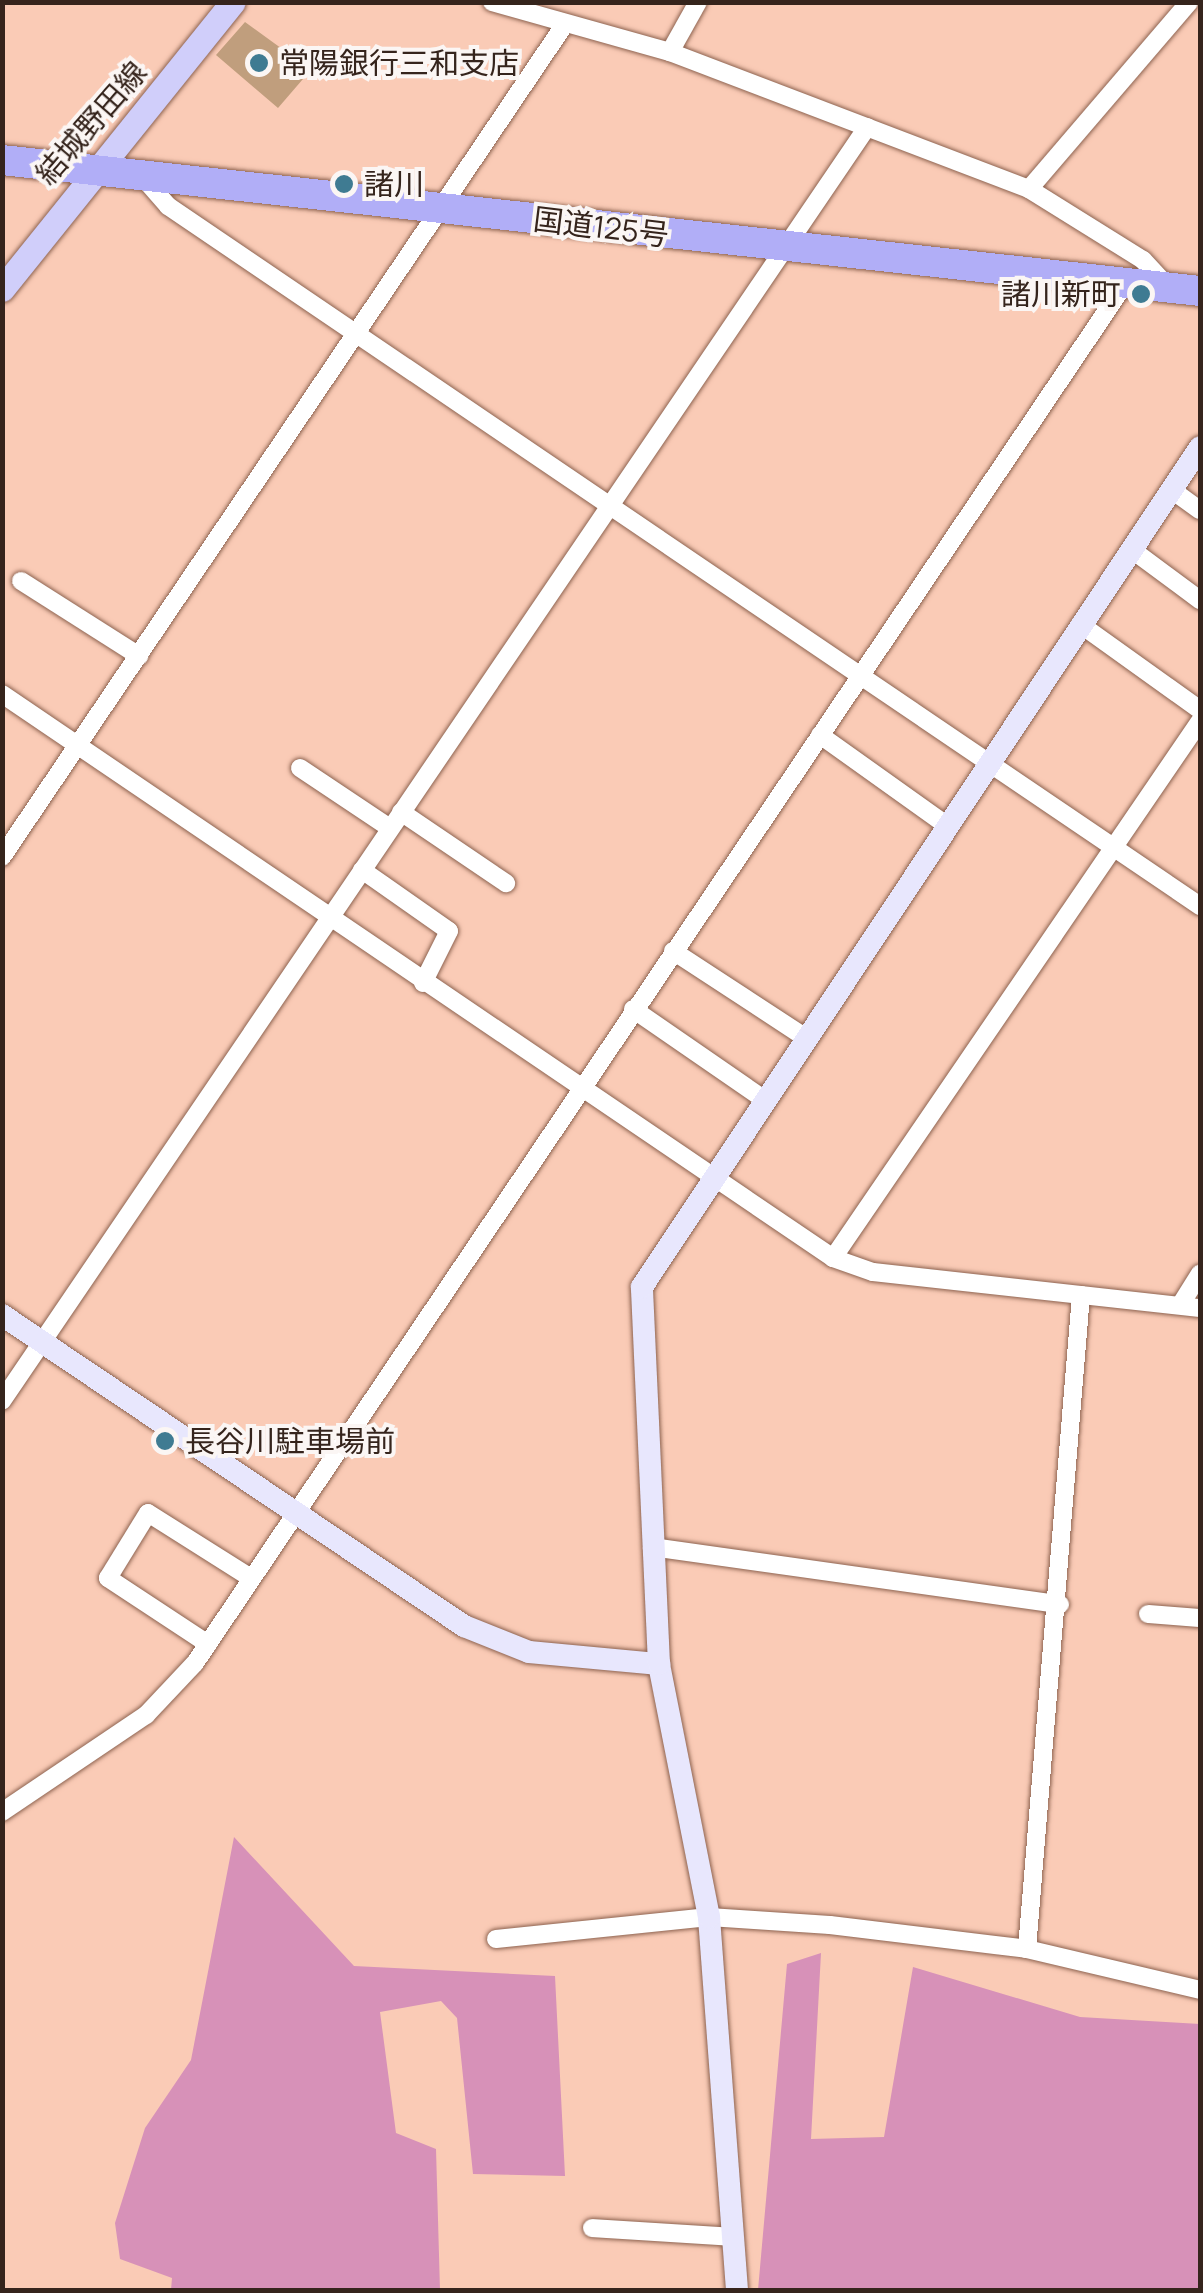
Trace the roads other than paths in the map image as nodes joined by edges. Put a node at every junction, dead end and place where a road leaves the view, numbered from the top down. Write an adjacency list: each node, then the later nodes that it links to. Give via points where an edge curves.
1 (233, 2): 9 (main road, 結城野田線)
2 (492, 2): 5 (street)
3 (698, 2): 6 (street)
4 (1190, 2): 11 (street)
5 (563, 26): 6 (street); 12 (street)
6 (670, 52): 7 (street)
7 (867, 127): 11 (street); 13 (street)
8 (2, 160): 9 (highway, 国道125号)
9 (94, 170): 10 (highway, 国道125号); 16 (main road, 結城野田線)
10 (140, 175): 12 (highway, 国道125号); 18 (street, via 168,206)
11 (1029, 190): 15 (street, via 1143,260)
12 (440, 208): 13 (highway, 国道125号); 18 (street)
13 (780, 247): 14 (highway, 国道125号); 21 (street)
14 (1126, 282): 15 (highway, 国道125号); 28 (street)
15 (1168, 287): 17 (highway, 国道125号)
16 (2, 289)
17 (1200, 291)
18 (358, 335): 21 (street); 27 (street)
19 (1200, 448): 20 (street)
20 (1172, 490): 22 (street); 23 (street)
21 (607, 503): 28 (street); 36 (street)
22 (1200, 510)
23 (1131, 550): 25 (street); 26 (street)
24 (21, 581): 27 (street)
25 (1200, 600)
26 (1080, 624): 30 (street); 34 (street)
27 (139, 656): 33 (street)
28 (860, 676): 32 (street); 34 (street)
29 (2, 694): 33 (street)
30 (1200, 710)
31 (1200, 721): 39 (street)
32 (820, 735): 37 (street); 45 (street)
33 (78, 745): 40 (street); 44 (street)
34 (986, 764): 37 (street); 39 (street)
35 (300, 768): 38 (street)
36 (401, 812): 38 (street); 42 (street)
37 (945, 824): 48 (street)
38 (390, 828): 41 (street)
39 (1116, 848): 43 (street); 52 (street)
40 (2, 857)
41 (362, 870): 44 (street); 46 (street, via 449,931)
42 (506, 883)
43 (1200, 906)
44 (329, 920): 46 (street); 58 (street)
45 (673, 950): 47 (street); 48 (street)
46 (424, 983): 49 (street)
47 (633, 1010): 49 (street); 50 (street)
48 (804, 1036): 50 (street)
49 (580, 1087): 51 (street); 60 (street)
50 (762, 1098): 51 (street)
51 (710, 1174): 52 (street); 61 (street, via 642,1288)
52 (833, 1258): 54 (street, via 873,1272)
53 (1200, 1273): 55 (street)
54 (1081, 1295): 55 (street); 63 (street)
55 (1181, 1304): 56 (street)
56 (1200, 1308)
57 (2, 1315): 58 (street)
58 (43, 1343): 59 (street); 60 (street)
59 (2, 1401)
60 (295, 1514): 62 (street); 67 (street, via 498,1644)
61 (652, 1548): 63 (street); 67 (street)
62 (251, 1578): 66 (street); 66 (street, via 148,1512 108,1578)
63 (1060, 1604): 71 (street)
64 (1148, 1614): 65 (street)
65 (1200, 1618)
66 (208, 1644): 68 (street, via 146,1715)
67 (660, 1664): 69 (street)
68 (2, 1812)
69 (709, 1917): 70 (street); 71 (street); 74 (street)
70 (496, 1938)
71 (1027, 1949): 72 (street)
72 (1200, 1990)
73 (592, 2228): 74 (street)
74 (734, 2238): 75 (street)
75 (738, 2290)

